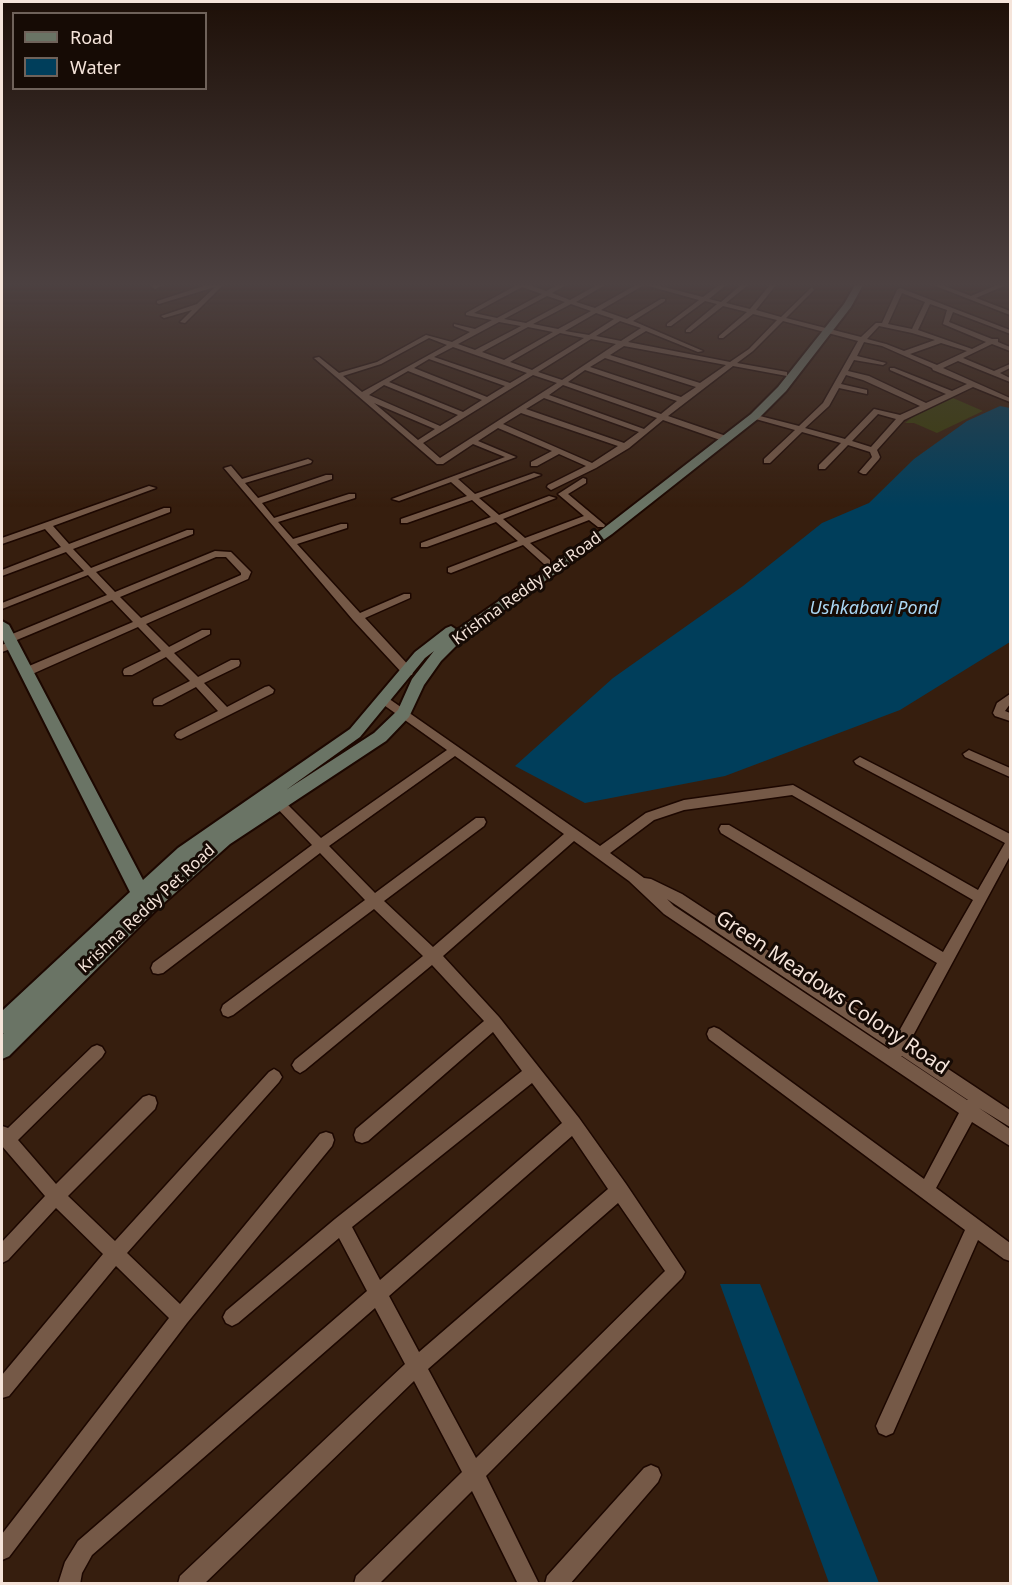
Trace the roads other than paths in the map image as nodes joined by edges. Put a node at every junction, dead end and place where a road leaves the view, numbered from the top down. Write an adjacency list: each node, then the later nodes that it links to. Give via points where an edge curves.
1 (318, 359): 32 (street)
2 (386, 359): 32 (street)
3 (425, 359): 24 (street)
4 (434, 359): 37 (street)
5 (497, 359): 20 (street)
6 (510, 359): 20 (street)
7 (555, 359): 28 (street)
8 (599, 359): 25 (street)
9 (614, 359): 38 (street)
10 (715, 359): 19 (street)
11 (739, 359): 21 (street)
12 (797, 359): 30 (main road, Krishna Reddy Pet Road)
13 (802, 359): 50 (main road, Krishna Reddy Pet Road, via 782,389)
14 (851, 359): 29 (street)
15 (862, 359): 22 (street)
16 (913, 359): 27 (street)
17 (953, 359): 27 (street)
18 (961, 359): 31 (street)
19 (721, 360): 21 (street)
20 (505, 362): 28 (street)
21 (735, 363): 30 (street); 38 (street)
22 (883, 363)
23 (1011, 366): 31 (street)
24 (408, 368): 35 (street); 45 (street)
25 (585, 368): 34 (street); 46 (street)
26 (892, 369): 41 (street)
27 (935, 369): 36 (street)
28 (533, 372): 34 (street); 37 (street)
29 (844, 372): 39 (street); 47 (street)
30 (784, 374): 57 (main road, Krishna Reddy Pet Road)
31 (994, 374): 33 (street)
32 (338, 375): 42 (street)
33 (1011, 381)
34 (563, 382): 43 (street); 51 (street)
35 (385, 383): 42 (street); 49 (street)
36 (973, 384): 41 (street); 44 (street)
37 (510, 386): 45 (street)
38 (701, 386): 46 (street)
39 (836, 386): 40 (street); 54 (street, via 826,404)
40 (864, 392)
41 (950, 393): 47 (street)
42 (363, 395): 55 (street); 60 (street)
43 (543, 395): 48 (street); 56 (street)
44 (1009, 398)
45 (488, 400): 49 (street)
46 (682, 400): 51 (street)
47 (924, 405): 52 (street)
48 (521, 410): 53 (street); 61 (street)
49 (464, 415): 55 (street)
50 (755, 416): 54 (street); 57 (main road, Krishna Reddy Pet Road)
51 (663, 417): 56 (street); 57 (street)
52 (901, 418): 59 (street, via 877,411); 62 (street)
53 (498, 424): 58 (street); 63 (street)
54 (801, 428): 59 (street); 65 (street)
55 (441, 429): 60 (street)
56 (645, 432): 61 (street)
57 (721, 437): 89 (main road, Krishna Reddy Pet Road); 119 (main road, Krishna Reddy Pet Road, via 608,531 459,635 417,683)
58 (472, 441): 60 (street, via 440,462); 73 (street, via 512,457)
59 (847, 442): 62 (street); 68 (street)
60 (418, 443)
61 (626, 446): 67 (street)
62 (873, 450): 70 (street, via 876,457)
63 (559, 452): 66 (street); 67 (street)
64 (308, 461): 75 (street)
65 (767, 461)
66 (534, 464)
67 (593, 466): 76 (street)
68 (822, 466)
69 (228, 468): 75 (street)
70 (863, 472)
71 (537, 475): 79 (street)
72 (329, 477): 82 (street)
73 (453, 479): 79 (street); 81 (street)
74 (583, 481): 89 (street, via 562,496)
75 (240, 482): 82 (street)
76 (551, 487)
77 (152, 488): 88 (street)
78 (352, 496): 86 (street)
79 (474, 496): 84 (street); 87 (street)
80 (552, 498): 84 (street)
81 (396, 499)
82 (256, 502): 86 (street)
83 (166, 510): 96 (street)
84 (498, 518): 93 (street); 95 (street)
85 (586, 518): 93 (street)
86 (273, 521): 94 (street)
87 (405, 521)
88 (47, 525): 92 (street); 96 (street)
89 (601, 525): 97 (main road, Krishna Reddy Pet Road)
90 (344, 526): 94 (street)
91 (190, 532): 99 (street)
92 (2, 541)
93 (525, 541): 97 (street); 98 (street)
94 (291, 543): 104 (street)
95 (424, 545)
96 (67, 548): 99 (street); 100 (street)
97 (548, 562): 112 (main road, Krishna Reddy Pet Road, via 485,604 420,655)
98 (451, 570)
99 (90, 572): 101 (street); 103 (street)
100 (2, 573)
101 (113, 596): 105 (street); 105 (street, via 221,552 246,573 245,577); 107 (street)
102 (407, 596): 104 (street)
103 (2, 606)
104 (357, 618): 112 (street)
105 (139, 621): 108 (street); 110 (street)
106 (206, 632): 108 (street)
107 (6, 640): 110 (main road)
108 (168, 652): 111 (street); 113 (street)
109 (235, 663): 113 (street)
110 (26, 672): 136 (main road)
111 (128, 672)
112 (408, 672): 116 (main road, Krishna Reddy Pet Road)
113 (197, 682): 117 (street); 118 (street)
114 (269, 690): 118 (street)
115 (1011, 698): 120 (street, via 999,713)
116 (385, 700): 119 (street, Green Meadows Colony Road); 122 (main road, Krishna Reddy Pet Road)
117 (158, 702)
118 (225, 711): 121 (street)
119 (404, 713): 123 (main road, Krishna Reddy Pet Road); 124 (street, Green Meadows Colony Road)
120 (1011, 717)
121 (181, 735)
122 (350, 736): 123 (main road); 136 (main road, Krishna Reddy Pet Road, via 184,853)
123 (366, 747): 128 (main road, Krishna Reddy Pet Road)
124 (455, 750): 131 (street, Green Meadows Colony Road); 133 (street)
125 (969, 754): 127 (street)
126 (860, 761): 132 (street)
127 (1011, 773)
128 (279, 803): 133 (street); 146 (main road, Krishna Reddy Pet Road, via 224,839 161,894)
129 (480, 822): 138 (street)
130 (725, 829): 140 (street)
131 (573, 834): 135 (street, Green Meadows Colony Road); 139 (street)
132 (1011, 840)
133 (321, 845): 138 (street); 141 (street)
134 (1011, 845): 137 (street)
135 (600, 853): 137 (street, via 661,812 684,805 793,790); 148 (street, Green Meadows Colony Road, via 669,910)
136 (140, 892): 144 (main road, Krishna Reddy Pet Road)
137 (981, 898): 140 (street)
138 (375, 902): 139 (street); 142 (street)
139 (433, 956): 143 (street); 149 (street)
140 (946, 960): 148 (street)
141 (158, 968)
142 (228, 1011)
143 (494, 1022): 150 (street); 156 (street)
144 (2, 1024)
145 (714, 1035): 161 (street)
146 (2, 1050)
147 (97, 1052): 157 (street)
148 (896, 1052): 153 (street, Green Meadows Colony Road)
149 (300, 1065)
150 (532, 1073): 155 (street); 163 (street)
151 (274, 1077): 165 (street)
152 (149, 1103): 162 (street)
153 (973, 1104): 154 (street, Green Meadows Colony Road); 158 (street, Green Meadows Colony Road); 161 (street)
154 (1011, 1119)
155 (573, 1124): 160 (street); 168 (street)
156 (362, 1135)
157 (4, 1137): 162 (street)
158 (1011, 1138)
159 (326, 1140): 169 (street)
160 (620, 1190): 171 (street); 174 (street, via 676,1272)
161 (926, 1191): 164 (street)
162 (56, 1196): 165 (street); 167 (street)
163 (341, 1225): 168 (street); 170 (street)
164 (975, 1227): 166 (street); 173 (street)
165 (115, 1253): 169 (street); 172 (street)
166 (1011, 1253)
167 (2, 1254)
168 (379, 1295): 171 (street); 177 (street, via 85,1548 72,1569)
169 (181, 1317): 176 (street)
170 (232, 1317)
171 (417, 1366): 174 (street); 178 (street)
172 (2, 1389)
173 (886, 1426)
174 (474, 1474): 179 (street); 180 (street)
175 (651, 1475): 181 (street)
176 (2, 1550)
177 (69, 1584)
178 (188, 1584)
179 (364, 1584)
180 (529, 1584)
181 (555, 1584)

